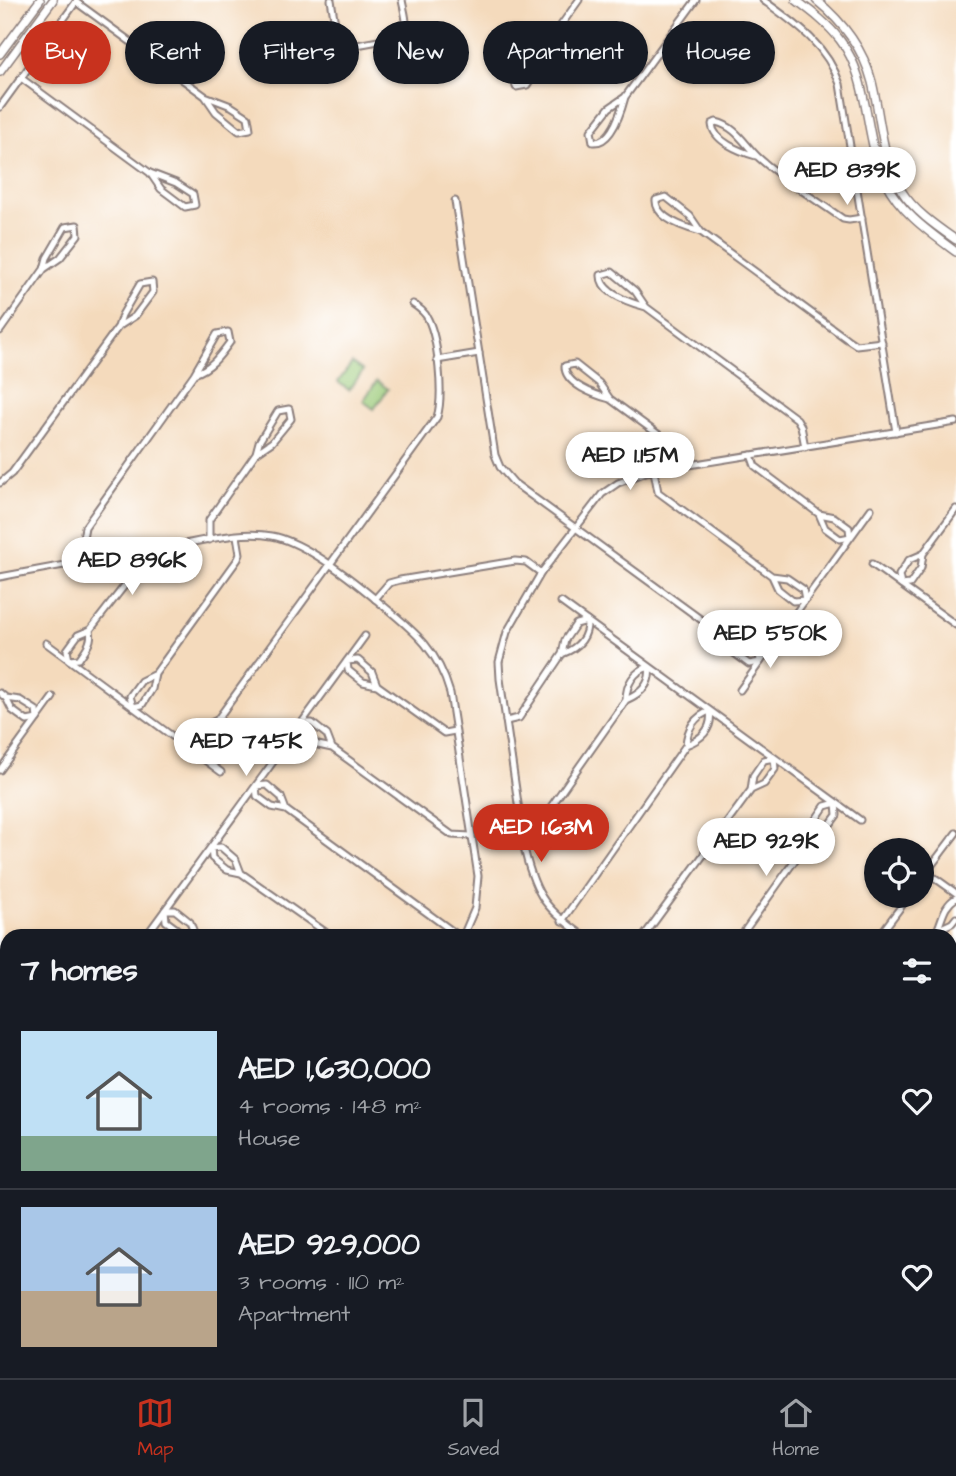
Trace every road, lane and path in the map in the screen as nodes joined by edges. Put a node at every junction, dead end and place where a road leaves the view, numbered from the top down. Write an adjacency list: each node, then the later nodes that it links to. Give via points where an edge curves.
1 (40, 0): 15 (main road)
2 (53, 0): 14 (main road)
3 (331, 0): 4 (street, via 338,42 346,47 405,33)
4 (402, 0)
5 (579, 0): 12 (street)
6 (696, 0): 20 (street)
7 (763, 0): 25 (street, via 814,38 834,68)
8 (796, 0): 28 (main road, via 832,31 850,56 860,82 873,150 891,192 909,215)
9 (816, 0): 27 (main road, via 843,25 860,50 872,83 887,158 902,192)
10 (77, 1): 11 (street); 19 (street)
11 (62, 21)
12 (564, 21)
13 (549, 42): 13 (street, via 514,76 516,87 527,85)
14 (20, 45): 16 (main road)
15 (0, 54)
16 (0, 72)
17 (21, 78): 21 (street)
18 (29, 84): 23 (street)
19 (205, 96): 19 (street, via 239,131 250,129 248,117)
20 (625, 97): 20 (street, via 609,108 591,131 593,142 604,139)
21 (0, 107)
22 (756, 156): 22 (street, via 746,140 722,123 712,124 716,135); 25 (street, via 843,219)
23 (150, 173): 23 (street, via 161,189 185,207 195,205 193,194)
24 (455, 201): 35 (street)
25 (862, 218): 34 (street)
26 (701, 232): 26 (street, via 690,216 666,197 656,200 659,211); 34 (street, via 856,345)
27 (956, 240)
28 (956, 252)
29 (44, 269): 29 (street, via 60,258 78,235 77,225 65,227); 33 (street)
30 (413, 304): 36 (street, via 429,321)
31 (646, 307): 31 (street, via 635,291 611,272 601,275 604,286); 41 (street, via 797,419)
32 (118, 327): 32 (street, via 135,316 153,292 152,282 140,284); 46 (street)
33 (0, 331)
34 (882, 342): 40 (street)
35 (479, 353): 36 (street); 50 (street, via 500,467 514,483)
36 (437, 360): 58 (street, via 441,393 437,417)
37 (194, 374): 37 (street, via 218,358 230,342 228,332 217,334); 56 (street, via 85,527)
38 (610, 399): 38 (street, via 599,383 575,364 565,366 568,377); 44 (street, via 677,448)
39 (956, 422): 40 (street)
40 (896, 432): 41 (street)
41 (805, 447): 43 (street)
42 (256, 453): 42 (street, via 291,419 289,409 278,411); 53 (street, via 209,520)
43 (751, 455): 44 (street); 49 (street, via 755,466)
44 (681, 466): 45 (street)
45 (654, 471): 50 (street, via 618,483 602,494); 60 (street, via 658,492)
46 (0, 484)
47 (870, 509): 52 (street)
48 (956, 509): 55 (street)
49 (819, 514): 52 (street, via 834,517 849,528); 52 (street, via 825,528 840,539)
50 (575, 528): 59 (street); 70 (street)
51 (237, 536): 53 (street); 58 (street, via 264,535 290,541); 77 (street, via 239,559)
52 (850, 537): 64 (street)
53 (209, 540): 54 (street)
54 (138, 552): 56 (street); 68 (street, via 139,567)
55 (923, 554): 62 (street, via 921,568 910,584); 62 (street, via 909,560 898,575)
56 (86, 560): 61 (street)
57 (873, 564): 62 (street)
58 (330, 566): 63 (street); 86 (street)
59 (541, 573): 63 (street, via 526,562 506,562 389,583); 87 (street, via 514,616 502,646 499,662)
60 (772, 576): 64 (street, via 778,589 793,601); 64 (street, via 787,578 803,589)
61 (0, 577)
62 (901, 585): 67 (street)
63 (375, 599): 89 (street, via 422,639 438,661 450,693)
64 (805, 600): 75 (street)
65 (561, 602): 66 (street)
66 (587, 621): 72 (street, via 576,624); 72 (street, via 587,634 576,649); 76 (street)
67 (956, 625)
68 (90, 630): 73 (street, via 78,635 67,650); 73 (street, via 89,643 79,659)
69 (365, 636): 74 (street)
70 (729, 640): 75 (street, via 743,642 759,653); 75 (street, via 734,653 749,664)
71 (46, 643): 73 (street)
72 (562, 654): 87 (street, via 519,718)
73 (69, 660): 83 (street)
74 (347, 660): 78 (street, via 358,660 372,672); 78 (street, via 348,670 363,682); 88 (street)
75 (760, 662): 79 (street)
76 (649, 667): 82 (street, via 639,670 628,685); 82 (street, via 650,679 639,694); 84 (street)
77 (155, 674): 83 (street, via 142,705); 83 (street, via 130,696)
78 (377, 685): 89 (street, via 444,733)
79 (740, 690)
80 (3, 696): 85 (street, via 36,710); 85 (street, via 27,721)
81 (53, 697): 85 (street)
82 (626, 700): 101 (street, via 543,818)
83 (133, 707): 92 (street)
84 (710, 711): 90 (street, via 699,715 689,730); 90 (street, via 711,724 700,739); 93 (street)
85 (37, 719): 94 (street)
86 (217, 720): 92 (street, via 205,750); 92 (street, via 204,726 193,741)
87 (506, 721): 101 (street)
88 (302, 723): 91 (street, via 313,723 327,735); 91 (street, via 303,733 318,745); 96 (street)
89 (456, 731): 103 (street)
90 (687, 745): 113 (street)
91 (332, 748): 103 (street, via 452,835)
92 (195, 752): 95 (street)
93 (774, 758): 97 (street, via 764,760 753,776); 97 (street, via 775,769 764,785); 98 (street)
94 (0, 770)
95 (221, 772)
96 (256, 786): 99 (street, via 257,796); 99 (street, via 267,785 281,797); 105 (street)
97 (751, 790): 121 (street)
98 (836, 803): 100 (street); 104 (street, via 825,806 814,821); 104 (street, via 837,815 825,830)
99 (286, 810): 118 (street)
100 (860, 820)
101 (521, 826): 113 (street, via 532,880)
102 (956, 832): 106 (street)
103 (471, 836): 119 (street, via 477,895)
104 (812, 836): 122 (street)
105 (211, 848): 107 (street, via 212,858 227,870); 107 (street, via 221,847 236,860); 111 (street)
106 (934, 862)
107 (241, 873): 117 (street)
108 (935, 878): 109 (street)
109 (956, 895): 124 (street, via 941,915)
110 (900, 908): 123 (street)
111 (165, 911): 114 (street); 115 (street, via 166,920); 116 (street, via 176,910)
112 (956, 918): 124 (street)
113 (562, 921): 120 (street)
114 (151, 929)
115 (177, 929)
116 (193, 929)
117 (321, 929)
118 (451, 929)
119 (466, 929)
120 (574, 929)
121 (649, 929)
122 (746, 929)
123 (884, 929)
124 (939, 929)

